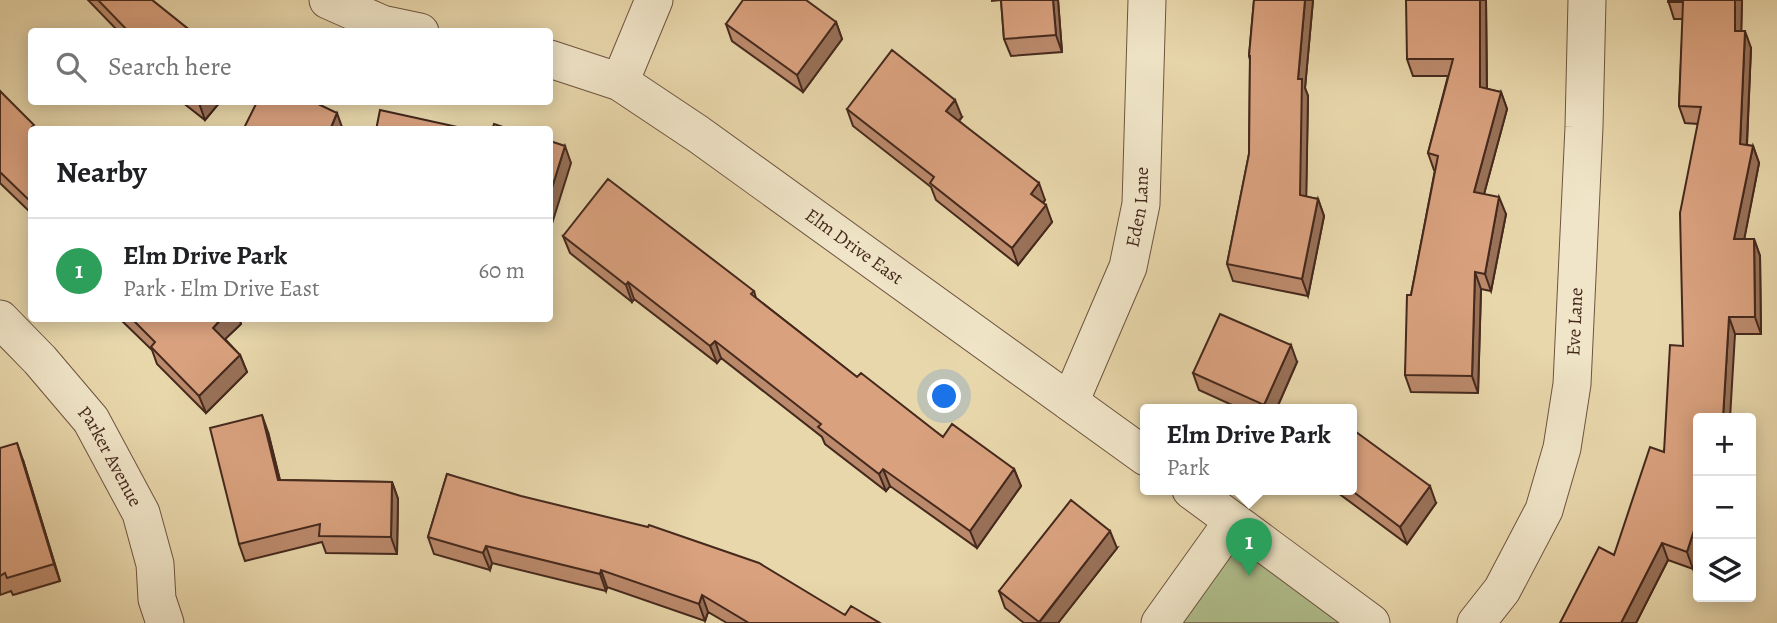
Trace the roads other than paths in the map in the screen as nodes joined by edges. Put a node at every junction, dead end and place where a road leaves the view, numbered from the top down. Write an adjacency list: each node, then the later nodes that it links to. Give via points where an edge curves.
1 (328, 0): 5 (street)
2 (654, 0): 7 (street)
3 (1147, 0): 9 (street, Eden Lane, via 1141,204 1128,267)
4 (1587, 0): 16 (street, Eve Lane, via 1572,384 1562,448 1544,510 1502,590)
5 (403, 28)
6 (553, 60): 7 (street, Elm Drive East)
7 (620, 82): 9 (street, Elm Drive East)
8 (0, 319): 13 (street, Parker Avenue, via 97,431 141,513)
9 (1070, 402): 10 (street, Elm Drive East)
10 (1140, 453)
11 (1198, 495): 12 (street)
12 (1233, 521): 14 (street); 15 (street)
13 (165, 623)
14 (1160, 623)
15 (1371, 623)
16 (1476, 623)

